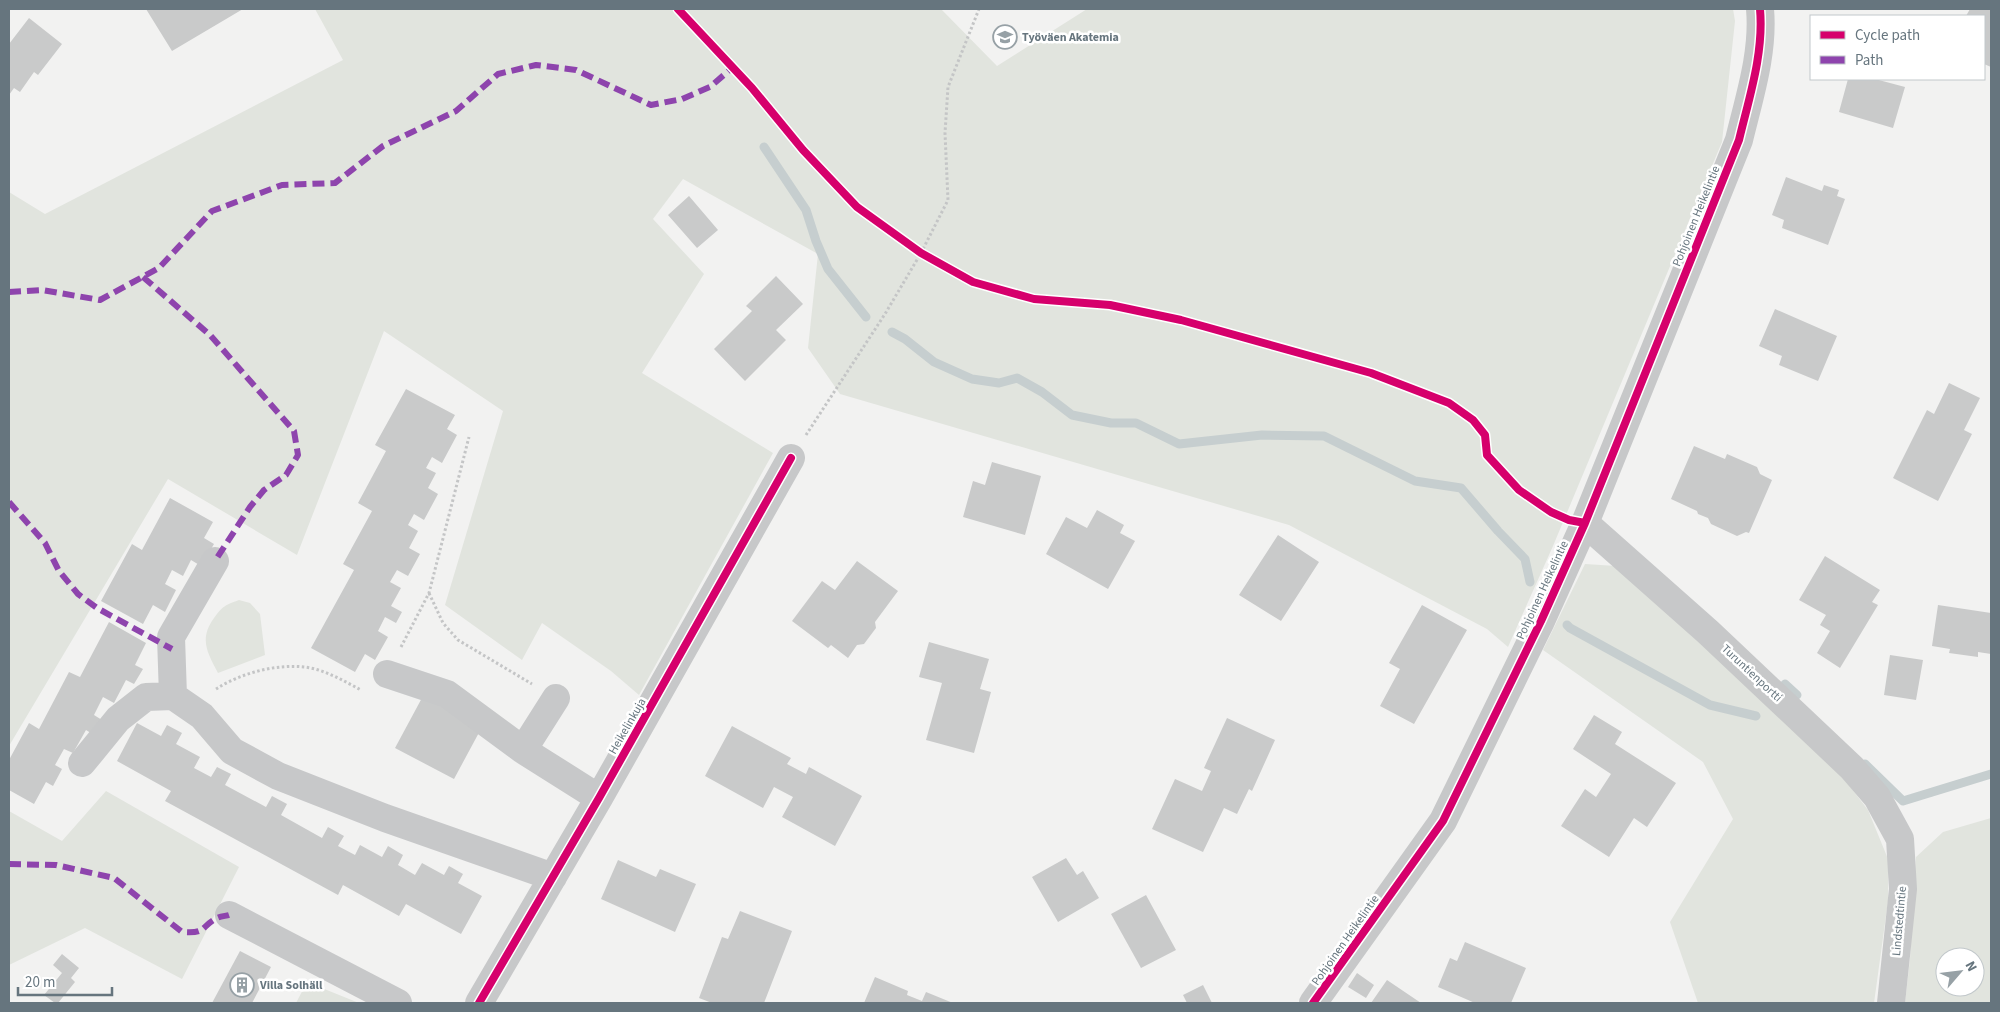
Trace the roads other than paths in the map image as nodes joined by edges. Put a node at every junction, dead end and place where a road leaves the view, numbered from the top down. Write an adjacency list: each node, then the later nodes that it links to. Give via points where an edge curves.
1 (1760, 9): 3 (street, Pohjoinen Heikelintie, via 1762,26 1755,74 1739,140)
2 (791, 458): 10 (street, Heikelinkuja)
3 (1585, 523): 11 (street, Turuntienportti, via 1708,632 1852,768 1878,797); 16 (street, Pohjoinen Heikelintie, via 1442,821)
4 (216, 561): 7 (street, via 171,637)
5 (387, 674): 8 (street, via 447,694)
6 (556, 698): 8 (street)
7 (180, 701): 9 (street, via 146,697 118,718); 12 (street, via 202,716 232,751 278,776 385,818)
8 (523, 750): 10 (street)
9 (82, 762)
10 (599, 798): 12 (street, Heikelinkuja)
11 (1900, 839): 17 (street, Lindstedtintie, via 1902,889)
12 (553, 877): 15 (street, Heikelinkuja)
13 (229, 915): 14 (street)
14 (398, 1003)
15 (479, 1003)
16 (1313, 1003)
17 (1891, 1003)

